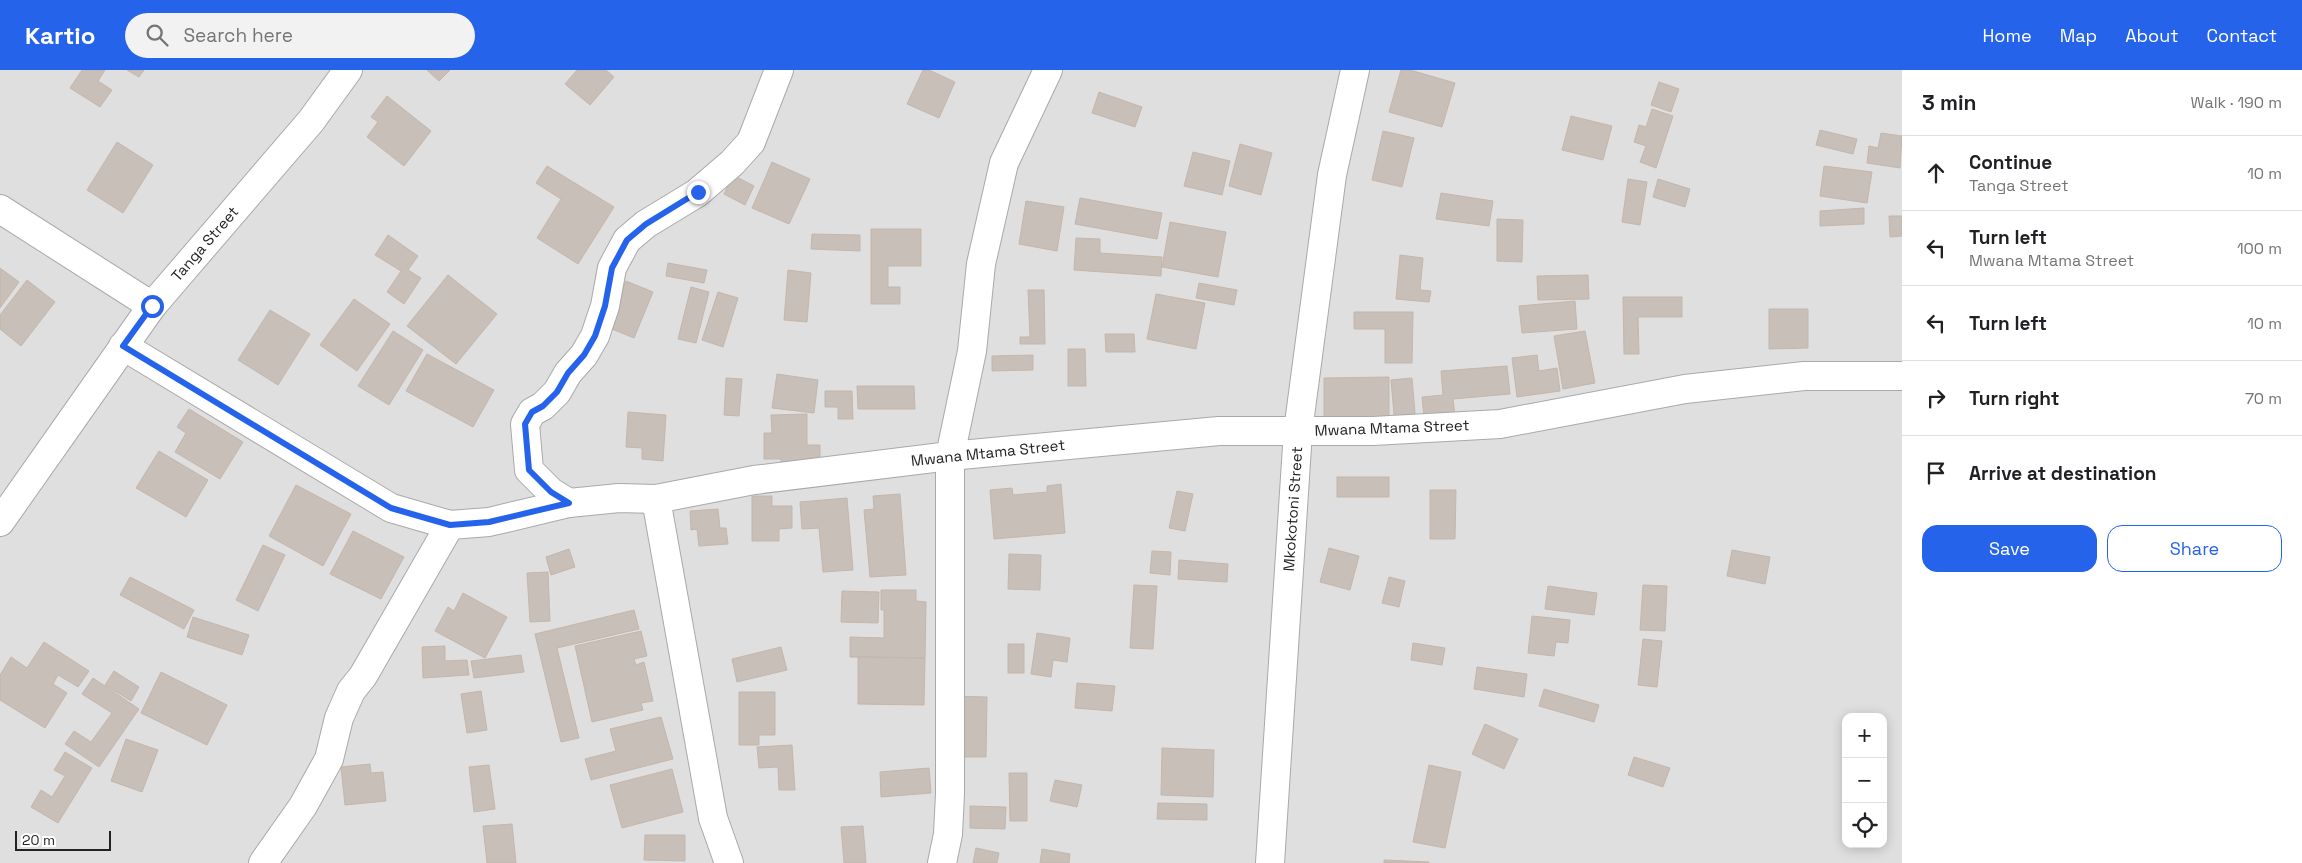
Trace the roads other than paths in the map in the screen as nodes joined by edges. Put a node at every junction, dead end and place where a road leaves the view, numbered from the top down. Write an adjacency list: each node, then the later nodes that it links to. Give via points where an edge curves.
1 (348, 70): 6 (street, Tanga Street, via 311,120)
2 (779, 70): 12 (street, via 751,142 698,192 646,224 627,240 612,268 595,336 557,392 532,412 525,424 529,470 551,492)
3 (1048, 70): 10 (street, via 1004,163 981,264 972,351)
4 (1355, 70): 9 (street, Mkokotoni Street, via 1332,174)
5 (0, 209): 6 (street)
6 (152, 306): 7 (street, Tanga Street)
7 (123, 346): 13 (street, Tanga Street); 14 (street, Mwana Mtama Street, via 391,508)
8 (1902, 376): 9 (street, Mwana Mtama Street, via 1804,376 1685,389 1500,424 1373,432)
9 (1298, 431): 10 (street, Mwana Mtama Street, via 1219,432); 18 (street, Mkokotoni Street)
10 (950, 456): 11 (street, Mwana Mtama Street, via 754,480); 17 (street, via 950,794 948,834)
11 (656, 499): 12 (street, Mwana Mtama Street, via 619,498); 16 (street, via 713,818)
12 (569, 503): 14 (street, Mwana Mtama Street, via 489,522)
13 (0, 522)
14 (450, 525): 15 (street, via 363,676 351,690 339,718 329,759 303,806)
15 (263, 863)
16 (729, 863)
17 (942, 863)
18 (1270, 863)

